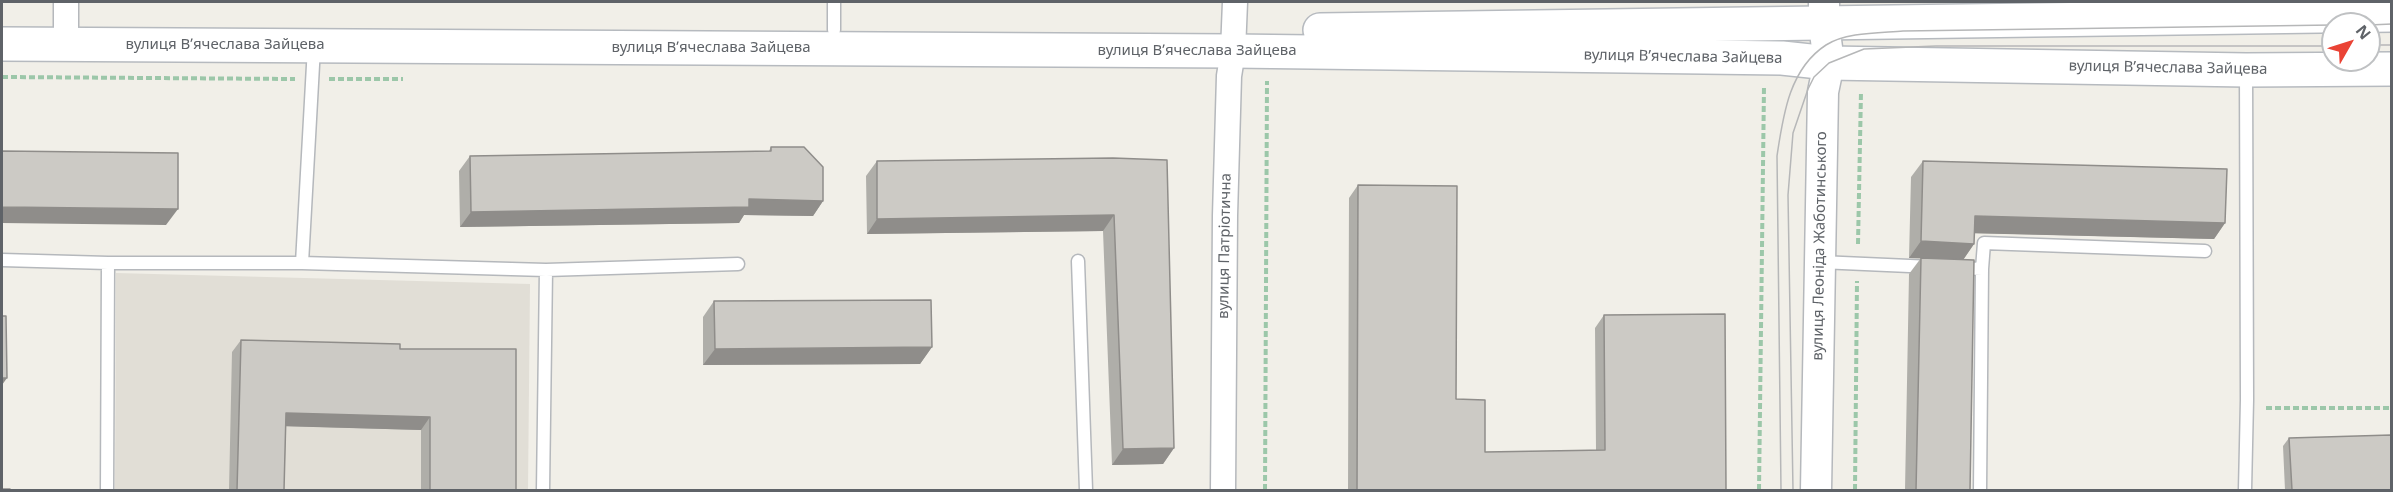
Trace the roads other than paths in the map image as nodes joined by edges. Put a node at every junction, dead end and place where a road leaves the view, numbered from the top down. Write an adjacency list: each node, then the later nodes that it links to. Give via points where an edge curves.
1 (1824, 13): 2 (main road, вулиця Вʼячеслава Зайцева); 6 (main road, вулиця Вʼячеслава Зайцева); 9 (street, вулиця Леоніда Жаботинського)
2 (2321, 14)
3 (66, 15): 4 (main road, вулиця Вʼячеслава Зайцева); 5 (main road, вулиця Вʼячеслава Зайцева)
4 (834, 16): 6 (main road, вулиця Вʼячеслава Зайцева)
5 (2, 26)
6 (1234, 28): 8 (main road, вулиця Вʼячеслава Зайцева); 9 (main road, вулиця Вʼячеслава Зайцева); 24 (street, вулиця Патріотична, via 1225,216)
7 (2, 44): 8 (main road, вулиця Вʼячеслава Зайцева)
8 (315, 45): 17 (lane)
9 (1829, 63): 11 (main road, вулиця Вʼячеслава Зайцева); 15 (street, вулиця Леоніда Жаботинського, via 1823,92)
10 (2321, 68): 11 (main road, вулиця Вʼячеслава Зайцева)
11 (2246, 70): 27 (lane)
12 (2205, 251): 19 (lane, via 1984,243)
13 (2, 260): 16 (lane)
14 (1078, 261): 23 (lane)
15 (1819, 262): 19 (lane); 25 (street, вулиця Леоніда Жаботинського)
16 (108, 263): 17 (lane); 21 (lane)
17 (302, 263): 20 (lane)
18 (738, 264): 20 (lane)
19 (1982, 269): 26 (lane)
20 (546, 270): 22 (lane)
21 (107, 490)
22 (543, 490)
23 (1086, 490)
24 (1223, 490)
25 (1816, 490)
26 (1980, 490)
27 (2245, 490)

